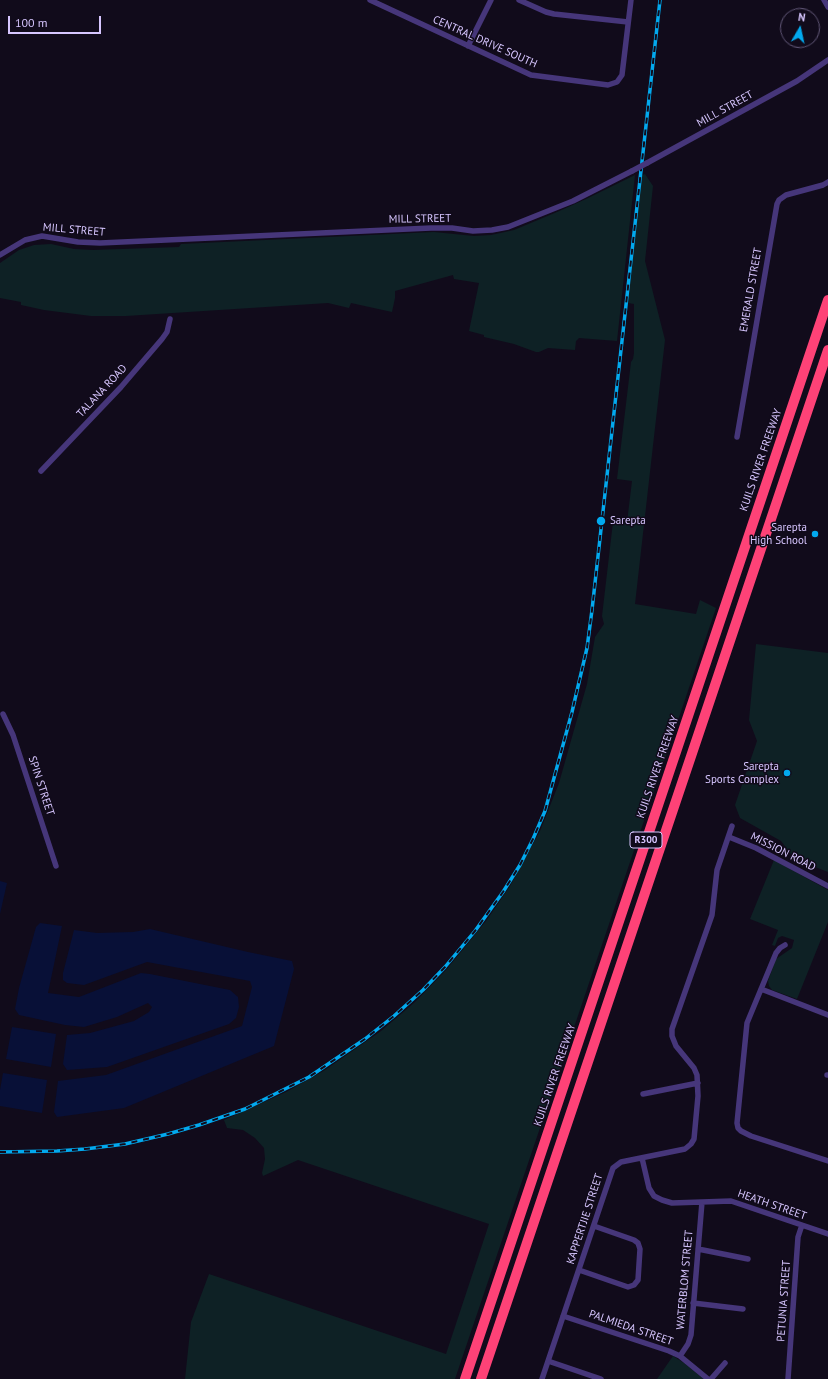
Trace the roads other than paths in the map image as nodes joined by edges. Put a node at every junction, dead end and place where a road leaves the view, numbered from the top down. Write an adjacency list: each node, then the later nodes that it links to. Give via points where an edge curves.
1 (370, 0): 8 (street, CENTRAL DRIVE SOUTH)
2 (491, 0): 8 (street)
3 (519, 0): 7 (street, via 554,14)
4 (631, 0): 7 (street)
5 (824, 0): 6 (street)
6 (828, 7)
7 (628, 22): 8 (street, CENTRAL DRIVE SOUTH, via 622,75 615,84 534,76)
8 (468, 46)
9 (828, 60): 11 (street, MILL STREET, bridge, via 797,81 632,171 573,200 508,227 473,231 431,228 100,243 42,236 25,240)
10 (828, 182): 15 (street, EMERALD STREET, via 786,195 776,204)
11 (0, 255)
12 (828, 300): 42 (highway, KUILS RIVER FREEWAY / R300)
13 (170, 319): 16 (street, TALANA ROAD, via 167,332 162,339 121,387)
14 (828, 350): 43 (highway, R300)
15 (737, 437)
16 (41, 471)
17 (3, 714): 20 (street, SPIN STREET, via 13,735)
18 (732, 826): 19 (street, KAPPERTJIE STREET)
19 (729, 837): 21 (street, MISSION ROAD, via 756,848); 25 (street, KAPPERTJIE STREET, via 717,870 712,915 672,1029 676,1046 694,1068)
20 (56, 866)
21 (828, 886)
22 (785, 944): 23 (street, via 776,953)
23 (761, 989): 24 (street); 28 (street, via 746,1027 738,1128 751,1136)
24 (828, 1015)
25 (698, 1083): 26 (street); 27 (street, KAPPERTJIE STREET, via 694,1137 691,1144 685,1149)
26 (643, 1094)
27 (642, 1158): 29 (street, HEATH STREET, via 649,1188 654,1196 672,1203); 31 (street, KAPPERTJIE STREET, via 620,1162 613,1168)
28 (828, 1161)
29 (702, 1202): 30 (street, HEATH STREET, via 731,1201); 33 (street, WATERBLOM STREET)
30 (802, 1225): 32 (street, HEATH STREET); 47 (street, PETUNIA STREET, via 798,1237)
31 (594, 1226): 35 (street, KAPPERTJIE STREET); 35 (street, via 638,1243 638,1280 628,1287)
32 (828, 1234)
33 (698, 1249): 34 (street); 36 (street, WATERBLOM STREET)
34 (748, 1260)
35 (579, 1270): 38 (street, KAPPERTJIE STREET)
36 (693, 1303): 37 (street); 39 (street, WATERBLOM STREET, via 690,1337)
37 (742, 1309)
38 (563, 1316): 39 (street, PALMIEDA STREET); 40 (street, KAPPERTJIE STREET)
39 (680, 1356): 46 (street, PALMIEDA STREET)
40 (548, 1361): 44 (street, KAPPERTJIE STREET); 45 (street)
41 (725, 1363): 46 (street)
42 (465, 1379)
43 (481, 1379)
44 (542, 1379)
45 (601, 1379)
46 (709, 1379)
47 (788, 1379)

